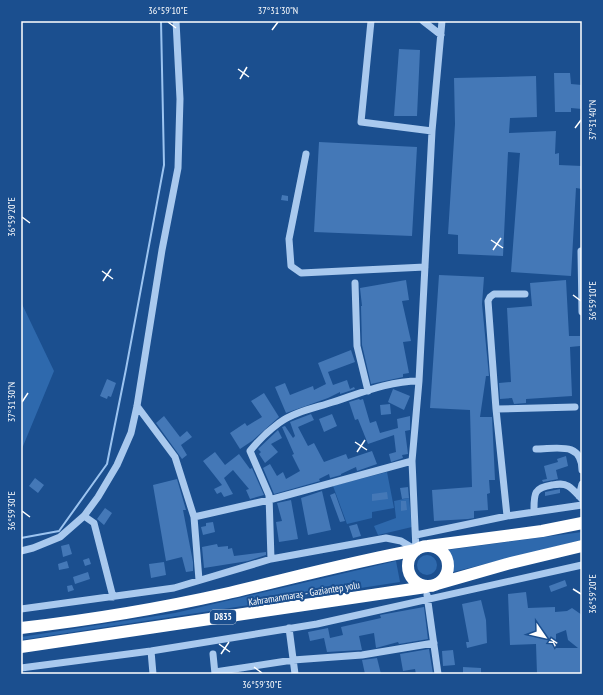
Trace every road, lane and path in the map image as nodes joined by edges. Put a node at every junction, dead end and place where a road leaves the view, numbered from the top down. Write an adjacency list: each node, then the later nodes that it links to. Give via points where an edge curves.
1 (176, 21): 15 (street, via 180,99 178,168)
2 (371, 21): 6 (street, via 361,122)
3 (423, 21): 5 (street)
4 (442, 21): 5 (street)
5 (441, 35): 6 (street)
6 (432, 131): 9 (street)
7 (306, 154): 9 (street, via 289,239 291,266 301,273)
8 (581, 252): 12 (street)
9 (425, 268): 13 (street)
10 (355, 283): 14 (street, via 357,346)
11 (525, 294): 17 (street, via 494,294 488,301)
12 (582, 312)
13 (419, 381): 14 (street, via 408,381); 19 (street)
14 (368, 391): 23 (street, via 294,415 279,423 256,444 250,451 269,494)
15 (137, 406): 26 (street, via 131,434 117,465); 28 (street, via 175,457)
16 (575, 407): 17 (street)
17 (496, 409): 27 (street)
18 (536, 450): 20 (street, via 576,451 580,455)
19 (412, 460): 23 (street); 30 (street)
20 (582, 470)
21 (582, 484): 22 (street)
22 (580, 498): 25 (street, via 563,484 540,487 534,498)
23 (269, 500): 28 (street); 35 (street)
24 (582, 505): 25 (street)
25 (534, 512): 27 (street)
26 (84, 516): 34 (street, via 60,537); 39 (street, via 94,523)
27 (507, 516): 30 (street)
28 (194, 517): 37 (street)
29 (582, 523): 31 (highway, via 542,531)
30 (416, 535): 33 (street)
31 (428, 546): 33 (highway); 38 (highway, via 441,550 448,562 446,575)
32 (582, 546): 38 (highway, Kahramanmaraş - Gaziantep yolu / D835, via 521,560)
33 (416, 550): 35 (street, via 401,541 386,538); 38 (highway, via 409,558 408,569 416,583); 41 (highway, Kahramanmaraş - Gaziantep yolu / D835, via 166,606 101,618)
34 (21, 551)
35 (271, 559): 37 (street)
36 (582, 565): 38 (street)
37 (199, 580): 39 (street, via 174,588)
38 (430, 590): 42 (street); 43 (street); 44 (highway, Kahramanmaraş - Gaziantep yolu / D835)
39 (113, 597): 40 (street)
40 (21, 609)
41 (21, 628)
42 (289, 628): 45 (street); 47 (street)
43 (434, 643): 47 (street, via 362,655); 52 (street)
44 (21, 647)
45 (151, 651): 48 (street); 50 (street)
46 (213, 654): 49 (street)
47 (293, 660): 49 (street); 51 (street)
48 (21, 668)
49 (215, 673)
50 (153, 674)
51 (295, 674)
52 (438, 674)

